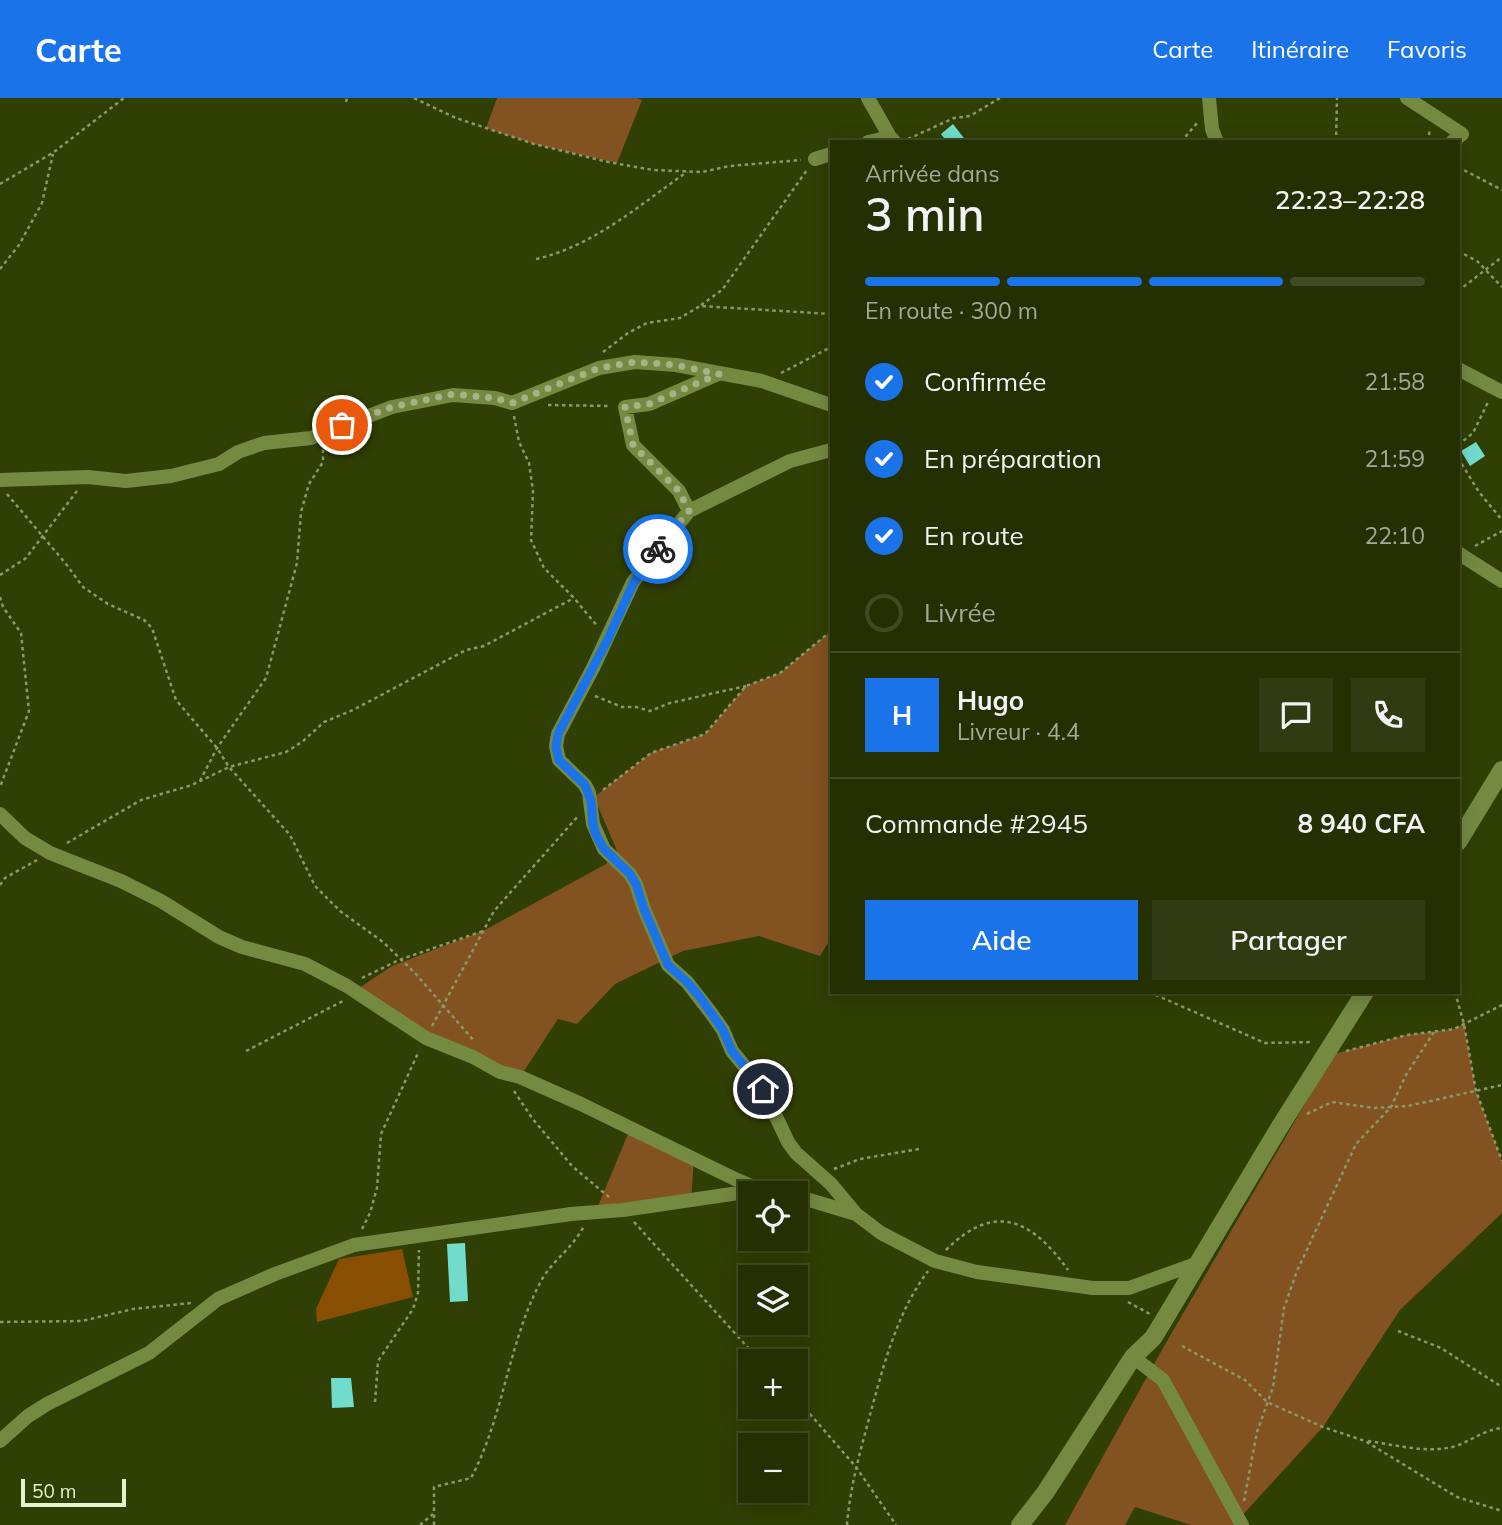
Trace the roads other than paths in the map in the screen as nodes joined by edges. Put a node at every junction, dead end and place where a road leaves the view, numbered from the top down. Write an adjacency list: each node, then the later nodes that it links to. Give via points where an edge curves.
1 (868, 98): 4 (street)
2 (1407, 98): 6 (street, via 1462,134)
3 (1209, 104): 5 (street)
4 (896, 140)
5 (1216, 140)
6 (1454, 140)
7 (830, 154): 8 (street)
8 (815, 159)
9 (1460, 370): 11 (street)
10 (719, 374): 12 (street, via 762,381); 14 (street, via 635,362 599,368 512,403 453,394 392,407 311,438 256,446 219,464 171,476 126,481 88,477); 15 (street, via 649,404 625,407 633,445 679,491)
11 (1499, 390)
12 (830, 405)
13 (830, 450): 15 (street, via 790,461)
14 (3, 487)
15 (689, 511): 25 (street, via 634,582 558,734 559,760 585,785 596,835 636,884 668,965 711,1013 732,1051 763,1089 788,1142)
16 (1460, 555): 17 (street)
17 (1502, 581)
18 (1502, 770): 20 (street)
19 (0, 814): 22 (street, via 25,838 50,853 121,881 219,937 305,964 426,1038 581,1104)
20 (1460, 839)
21 (1364, 994): 26 (street, via 1341,1046 1279,1128)
22 (742, 1181)
23 (738, 1193): 28 (street, via 354,1245 218,1299 149,1353 38,1410)
24 (808, 1200): 25 (street)
25 (856, 1214): 26 (street, via 881,1233 935,1261 977,1272 1129,1288)
26 (1201, 1262): 27 (street, via 1153,1338)
27 (1133, 1357): 29 (street, via 1163,1380); 30 (street)
28 (0, 1441)
29 (1240, 1522)
30 (1020, 1525)

